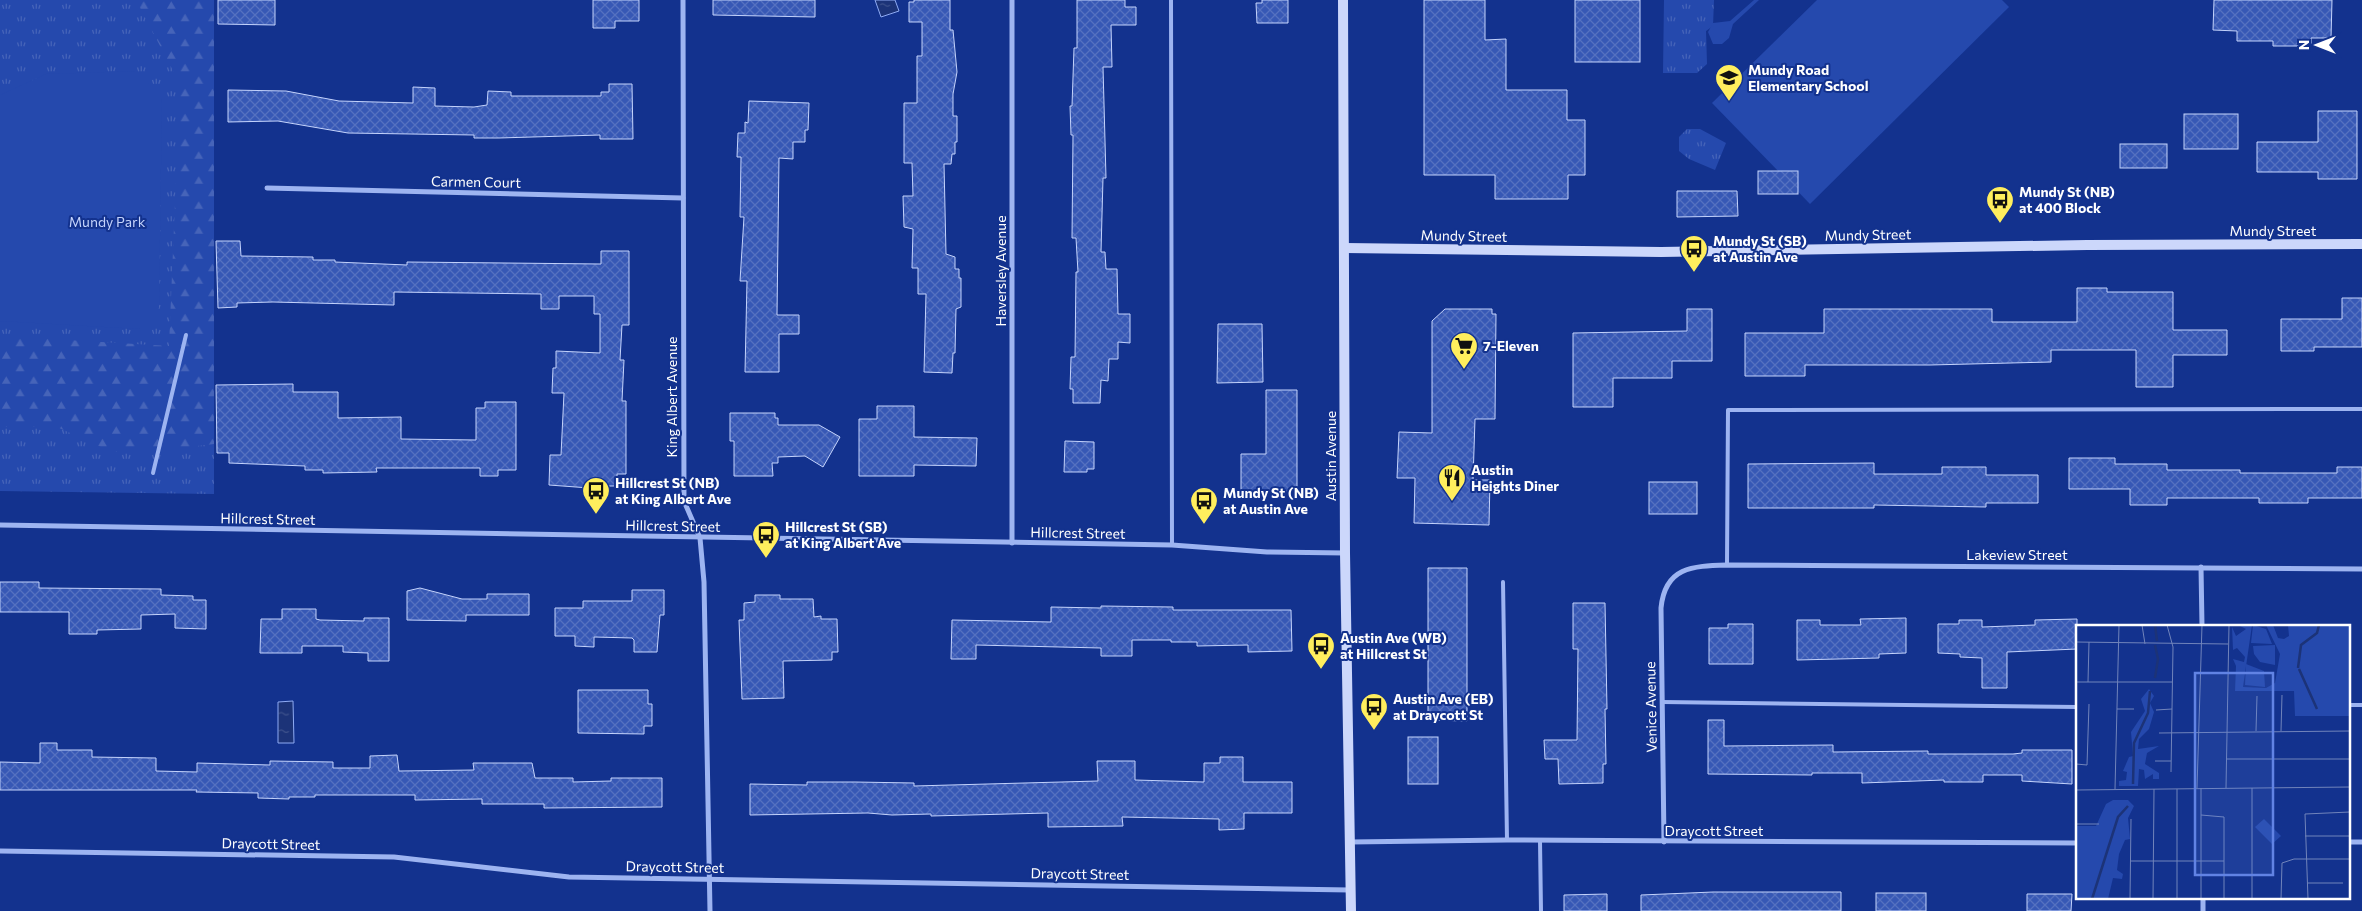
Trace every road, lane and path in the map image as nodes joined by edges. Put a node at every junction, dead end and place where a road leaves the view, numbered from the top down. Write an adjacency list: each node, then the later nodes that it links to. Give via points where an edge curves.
1 (683, 0): 6 (street, King Albert Avenue)
2 (1012, 0): 14 (street, Haversley Avenue)
3 (1171, 0): 15 (lane)
4 (1343, 0): 8 (street, Austin Avenue)
5 (267, 188): 6 (street, Carmen Court)
6 (683, 198): 13 (street, King Albert Avenue, via 684,501)
7 (2362, 244): 8 (street, Mundy Street, via 1661,252)
8 (1345, 248): 16 (street, Austin Avenue)
9 (186, 335): 11 (lane)
10 (2362, 409): 17 (lane, via 1728,410)
11 (153, 474)
12 (0, 525): 13 (street, Hillcrest Street)
13 (700, 538): 14 (street, Hillcrest Street); 31 (street, King Albert Avenue, via 704,582)
14 (1012, 543): 15 (street, Hillcrest Street)
15 (1172, 545): 16 (street, Hillcrest Street, via 1267,552)
16 (1345, 553): 27 (street, Austin Avenue)
17 (1727, 565): 18 (street, Lakeview Street); 20 (street, Lakeview Street, via 1687,568)
18 (2201, 567): 19 (street, Lakeview Street); 22 (street)
19 (2362, 568)
20 (1674, 576): 23 (street, Venice Avenue, via 1664,588 1661,608)
21 (1503, 582): 25 (lane)
22 (2202, 625)
23 (1662, 702): 24 (lane); 28 (street, Venice Avenue)
24 (2076, 706)
25 (1507, 840): 26 (street, Draycott Street); 27 (street, Draycott Street)
26 (1540, 841): 28 (street, Draycott Street); 36 (lane)
27 (1350, 842): 32 (street, Austin Avenue)
28 (1664, 842): 29 (street, Draycott Street)
29 (2076, 842)
30 (0, 851): 31 (street, Draycott Street, via 394,857 550,876)
31 (710, 879): 32 (street, Draycott Street); 34 (street, King Albert Avenue)
32 (1351, 890): 35 (street, Austin Avenue)
33 (2203, 898): 37 (street)
34 (710, 911)
35 (1351, 911)
36 (1541, 911)
37 (2203, 911)

